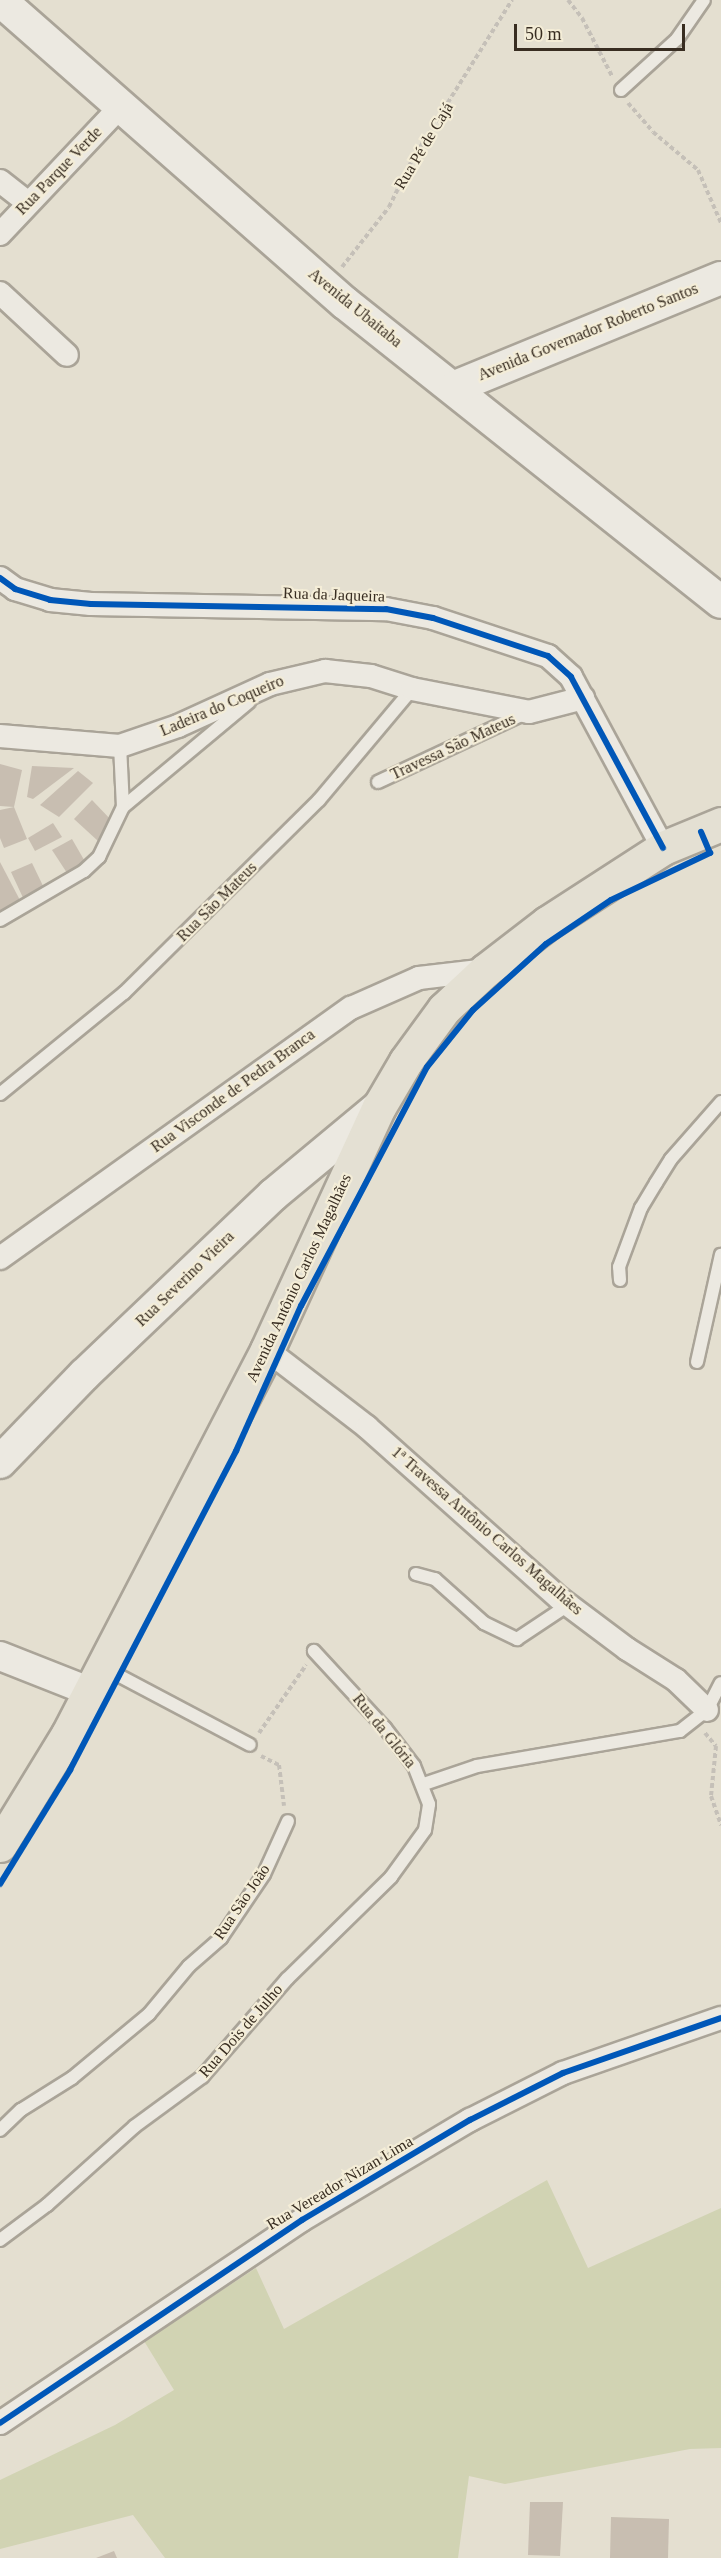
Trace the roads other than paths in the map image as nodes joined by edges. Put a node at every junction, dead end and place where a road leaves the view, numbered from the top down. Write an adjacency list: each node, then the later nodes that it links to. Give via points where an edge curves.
1 (0, 0): 4 (main road, Avenida Ubaitaba)
2 (704, 0): 3 (lane, via 677,39)
3 (621, 90)
4 (119, 108): 6 (street, Rua Parque Verde); 11 (main road, Avenida Ubaitaba, via 325,285)
5 (0, 181): 6 (street)
6 (28, 203): 7 (street, Rua Parque Verde)
7 (0, 234)
8 (721, 278): 11 (main road, Avenida Governador Roberto Santos)
9 (0, 293): 10 (street)
10 (67, 354)
11 (455, 387): 13 (main road, Avenida Ubaitaba)
12 (0, 578): 16 (street, Rua da Jaqueira, via 15,588 50,600 81,603 386,609 433,618 548,656 571,677)
13 (721, 602)
14 (270, 684): 15 (street, Ladeira do Coqueiro, via 326,671 371,676); 19 (street, Ladeira do Coqueiro, via 178,726); 21 (lane)
15 (412, 688): 17 (street, Ladeira do Coqueiro); 26 (lane, Rua São Mateus, via 319,800 124,993)
16 (583, 698): 17 (street, Ladeira do Coqueiro); 23 (street, Rua da Jaqueira)
17 (529, 712): 20 (lane, Travessa São Mateus)
18 (0, 736): 19 (street, Ladeira do Coqueiro)
19 (120, 746): 21 (lane)
20 (378, 782)
21 (123, 807): 24 (lane, via 99,857 84,871)
22 (721, 824): 23 (main road, Avenida Antônio Carlos Magalhães)
23 (663, 848): 25 (main road, Avenida Antônio Carlos Magalhães, via 547,923)
24 (0, 920)
25 (486, 970): 28 (main road, Avenida Antônio Carlos Magalhães, via 444,1009); 30 (street, Rua Visconde de Pedra Branca, via 419,978 351,1008)
26 (0, 1094)
27 (721, 1102): 31 (lane, via 671,1159 651,1191 620,1267)
28 (379, 1107): 32 (main road, Avenida Antônio Carlos Magalhães); 34 (main road, Rua Severino Vieira, via 273,1195 84,1375)
29 (721, 1255): 33 (lane)
30 (0, 1258)
31 (620, 1280)
32 (267, 1350): 36 (street, 1ª Travessa Antônio Carlos Magalhães, via 368,1427); 41 (main road, Avenida Antônio Carlos Magalhães)
33 (697, 1362)
34 (0, 1462)
35 (416, 1574): 36 (lane, via 435,1579 484,1623 517,1639)
36 (568, 1605): 42 (street, 1ª Travessa Antônio Carlos Magalhães, via 676,1680)
37 (314, 1651): 44 (lane, Rua da Glória, via 385,1728)
38 (0, 1656): 41 (street)
39 (118, 1675): 43 (lane)
40 (721, 1683): 42 (lane)
41 (89, 1691): 46 (main road, Avenida Antônio Carlos Magalhães, via 68,1734)
42 (702, 1717): 44 (lane, Rua da Glória, via 680,1731 477,1767)
43 (250, 1745)
44 (424, 1784): 49 (lane, Rua Dois de Julho, via 429,1821 391,1877 287,1979 202,2077 135,2126 47,2205)
45 (288, 1821): 48 (lane, Rua São João, via 264,1874 221,1938 189,1966 149,2013 72,2078 21,2110)
46 (0, 1845)
47 (721, 2018): 50 (street, Rua Vereador Nizan Lima, via 563,2073 470,2120 302,2220)
48 (0, 2130)
49 (0, 2240)
50 (0, 2423)

